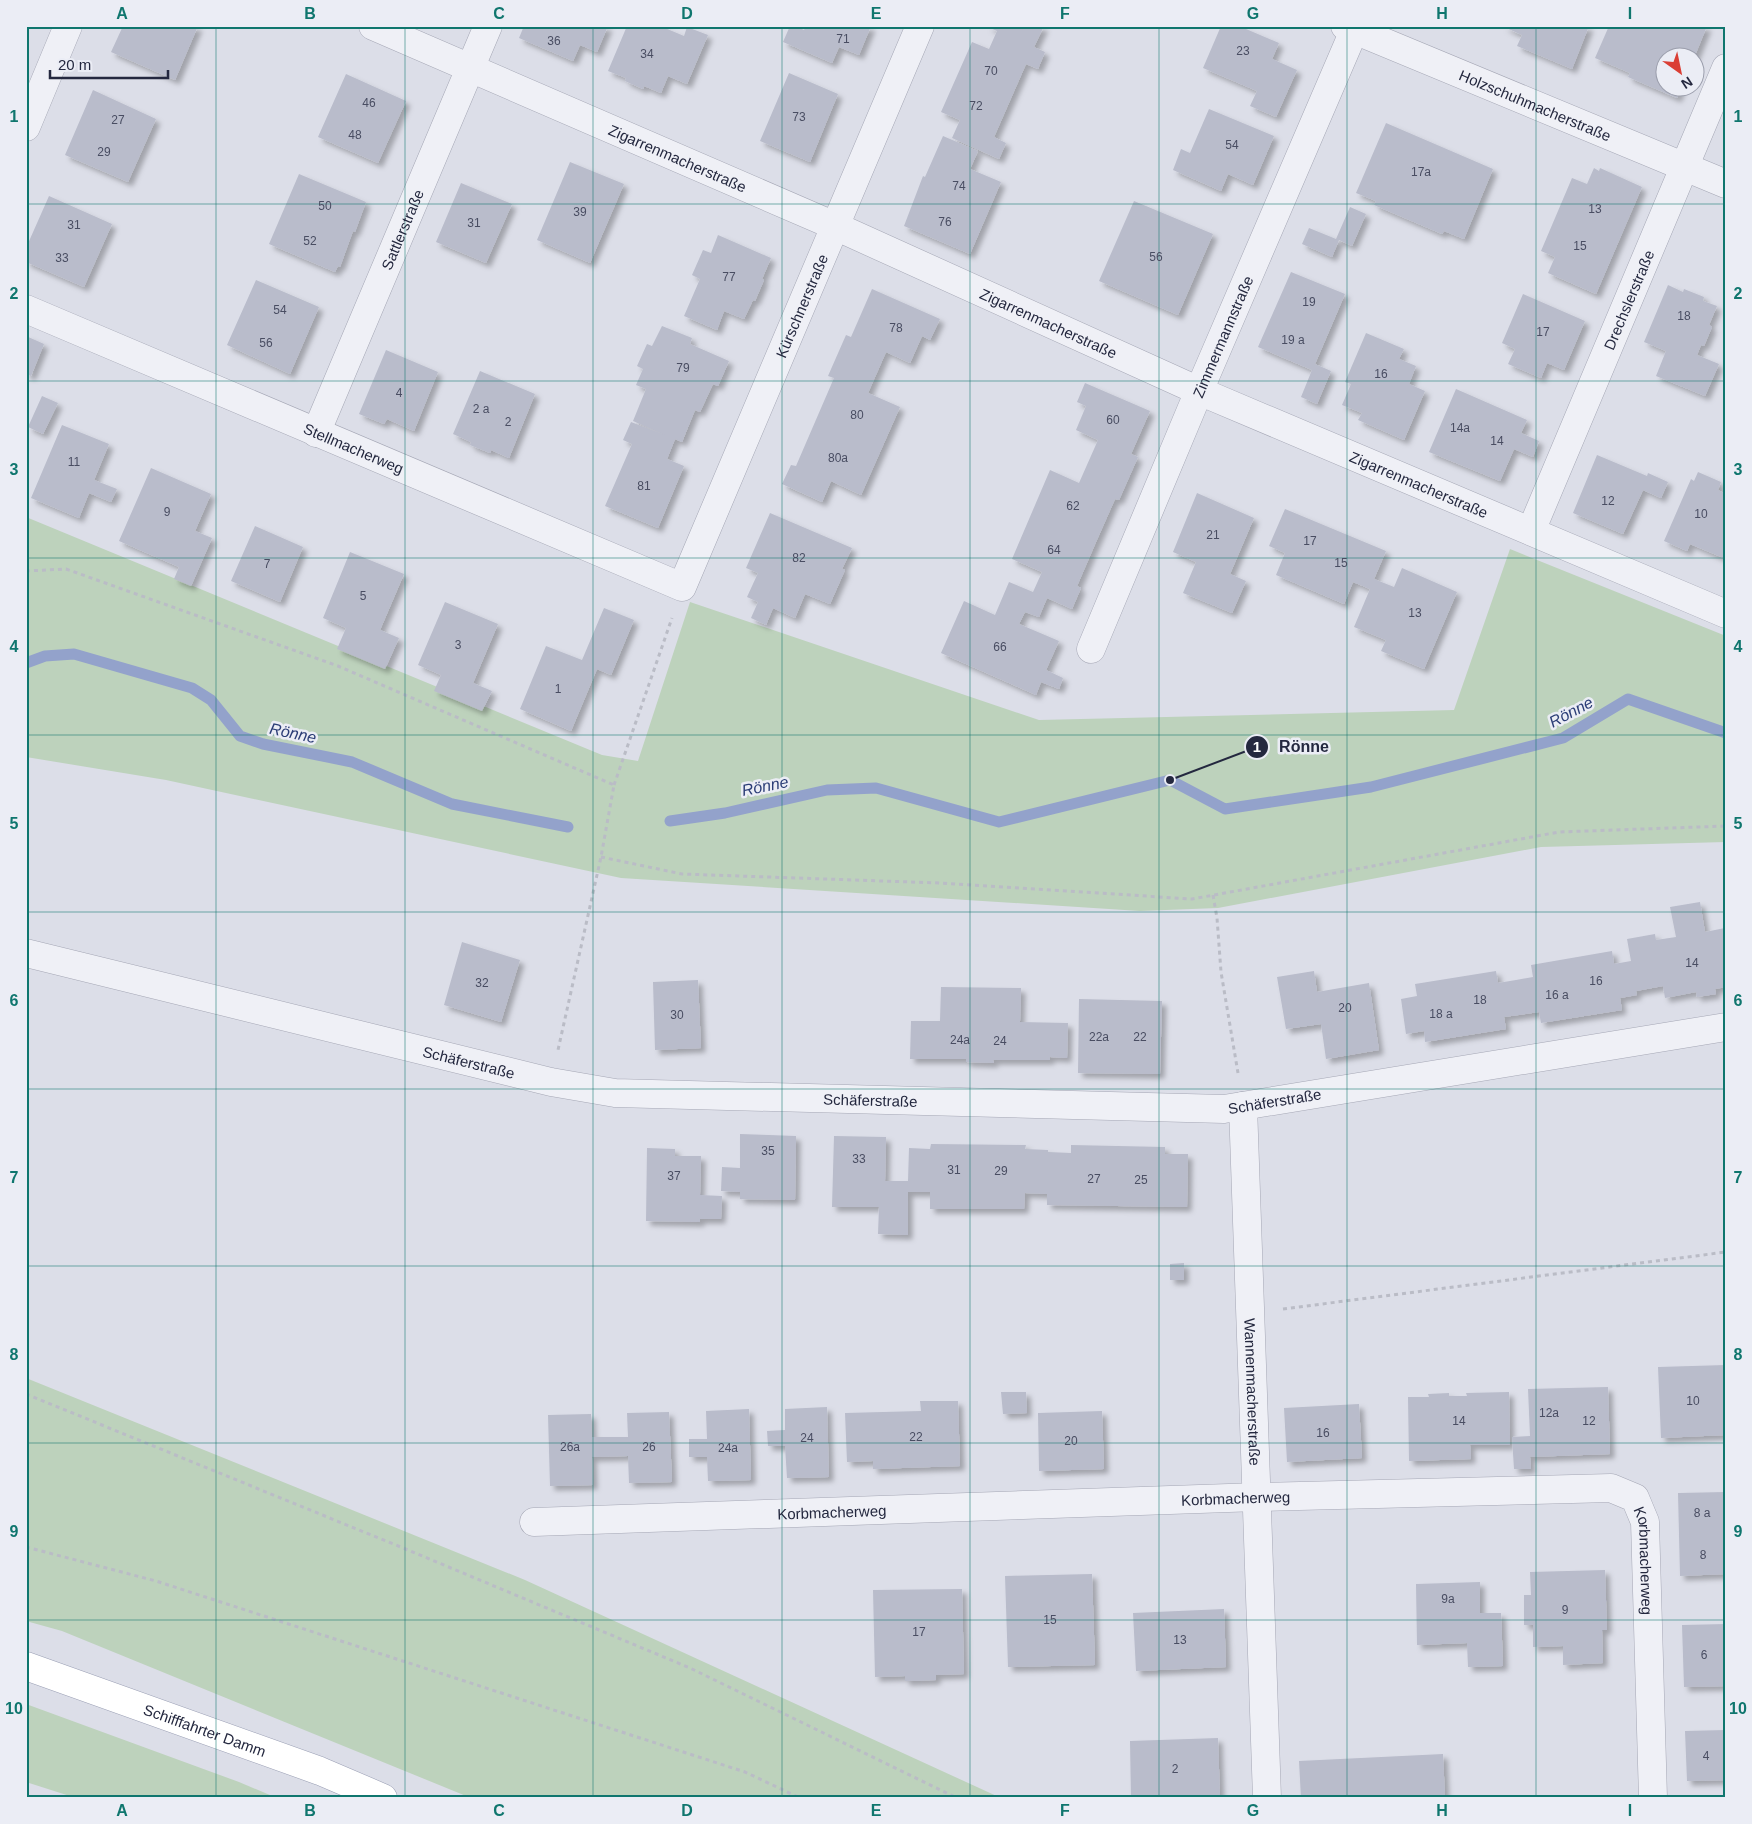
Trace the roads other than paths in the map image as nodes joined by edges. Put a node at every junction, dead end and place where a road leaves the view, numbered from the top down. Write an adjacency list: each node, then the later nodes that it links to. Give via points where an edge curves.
1 (68, 26): 8 (street)
2 (373, 26): 6 (street, Zigarrenmacherstraße)
3 (488, 26): 6 (street, Sattlerstraße)
4 (920, 26): 11 (street, Kürschnerstraße)
5 (1352, 28): 9 (street, Holzschuhmacherstraße); 13 (street, Zimmermannstraße)
6 (470, 67): 11 (street, Zigarrenmacherstraße); 14 (street, Sattlerstraße)
7 (1726, 68): 9 (street, Drechslerstraße)
8 (26, 127)
9 (1684, 166): 10 (street, Holzschuhmacherstraße); 15 (street, Drechslerstraße)
10 (1726, 184)
11 (836, 226): 13 (street, Zigarrenmacherstraße); 16 (street, Kürschnerstraße)
12 (26, 309): 14 (street, Stellmacherweg)
13 (1199, 391): 15 (street, Zigarrenmacherstraße); 18 (street, Zimmermannstraße)
14 (316, 433): 16 (street, Stellmacherweg)
15 (1531, 532): 17 (street, Zigarrenmacherstraße)
16 (682, 587)
17 (1726, 614)
18 (1091, 649)
19 (26, 952): 21 (street, Schäferstraße, via 551,1082 625,1093 1224,1109)
20 (1726, 1026): 21 (street, Schäferstraße)
21 (1243, 1106): 22 (street, Wannenmacherstraße)
22 (1258, 1497): 23 (street, Korbmacherweg); 26 (street, Wannenmacherstraße); 27 (street, Korbmacherweg, via 1611,1488 1635,1498 1645,1522)
23 (534, 1522)
24 (26, 1666): 25 (main road, Schifffahrter Damm, via 320,1771)
25 (383, 1798)
26 (1267, 1798)
27 (1652, 1798)

